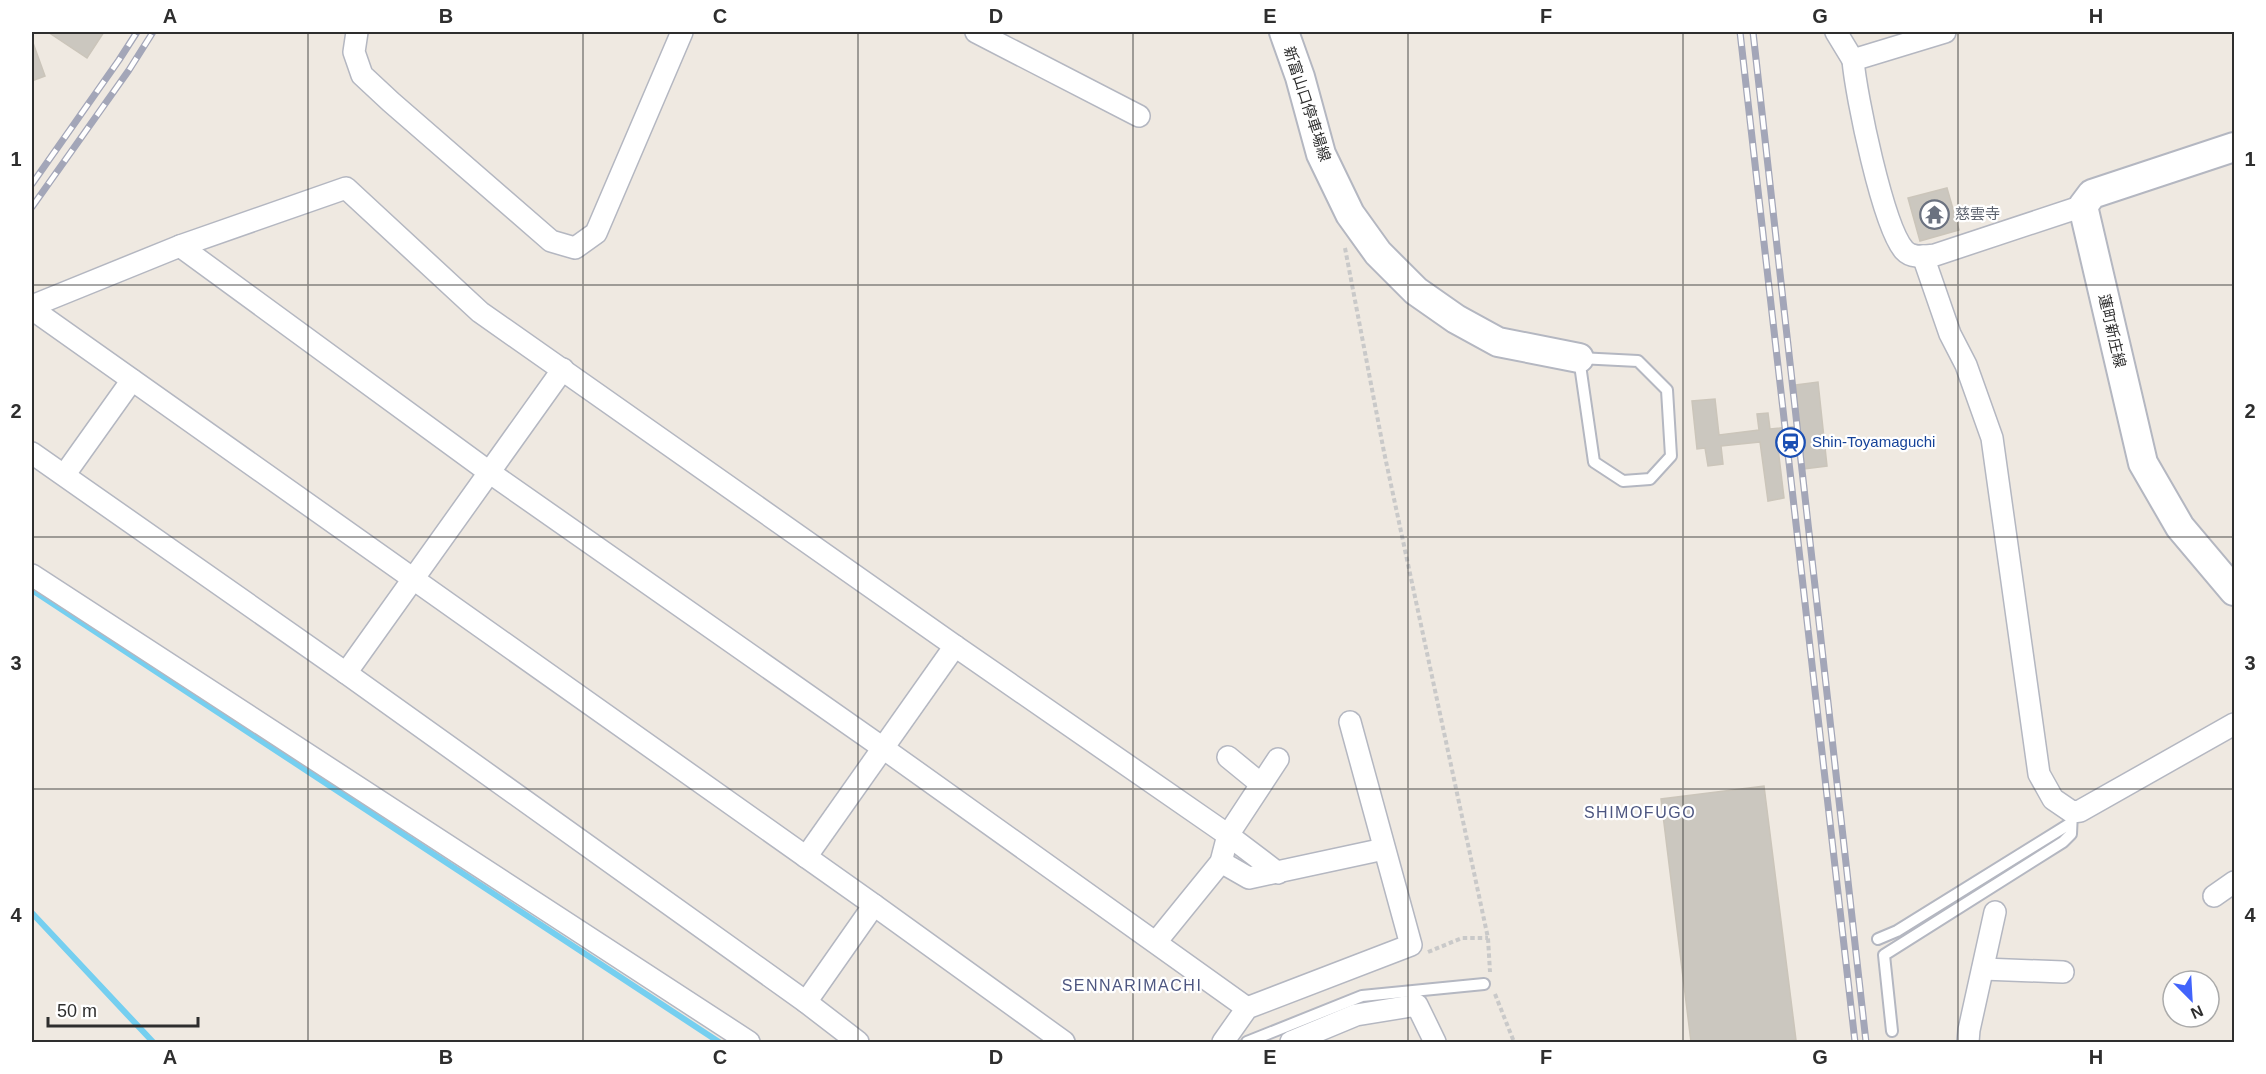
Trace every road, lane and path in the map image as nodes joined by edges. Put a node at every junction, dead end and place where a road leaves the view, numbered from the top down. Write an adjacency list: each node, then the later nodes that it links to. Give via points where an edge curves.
1 (357, 32): 2 (street, via 354,52 362,75 551,241 575,248 596,233)
2 (682, 32)
3 (976, 32): 8 (street)
4 (1284, 32): 11 (main road, 新富山口停車場線, via 1321,154)
5 (1836, 32): 7 (street)
6 (1945, 32): 7 (street)
7 (1853, 60): 13 (street, via 1857,93 1890,222 1905,250)
8 (1139, 116)
9 (2235, 147): 10 (main road, via 2092,194)
10 (2083, 206): 13 (street); 23 (main road, 蓮町新庄線, via 2143,463 2180,527)
11 (1350, 214): 15 (main road, 新富山口停車場線, via 1378,253 1408,284 1456,319 1498,342); 46 (path, via 1344,252 1488,938)
12 (180, 246): 14 (street); 16 (street, via 346,188 480,312); 19 (street)
13 (1923, 256): 32 (street, via 1992,438 2039,774 2053,799)
14 (32, 308): 17 (street)
15 (1579, 358): 15 (lane, via 1638,362 1667,390 1671,456 1650,479 1623,481 1594,462)
16 (563, 369): 19 (street); 24 (street)
17 (132, 380): 20 (street); 22 (street)
18 (32, 453): 20 (street)
19 (489, 472): 22 (street); 28 (street)
20 (64, 474): 25 (street)
21 (32, 575): 52 (street)
22 (413, 579): 25 (street); 35 (street)
23 (2235, 591)
24 (955, 646): 28 (street); 33 (street)
25 (346, 673): 48 (street)
26 (1350, 722): 34 (street)
27 (2235, 724): 32 (street)
28 (883, 748): 35 (street); 43 (street)
29 (1228, 757): 31 (street)
30 (1278, 759): 31 (street)
31 (1261, 784): 33 (street)
32 (2072, 818): 42 (lane, via 1897,931); 50 (lane, via 2071,834 2063,842 1884,955)
33 (1228, 835): 36 (street); 37 (street)
34 (1384, 849): 37 (street); 49 (street, via 1411,945)
35 (806, 857): 40 (street)
36 (1221, 861): 37 (street, via 1249,878); 43 (street)
37 (1278, 873)
38 (2235, 882): 39 (street)
39 (2214, 896)
40 (874, 905): 48 (street); 54 (street)
41 (1995, 912): 44 (street)
42 (1878, 939)
43 (1156, 942): 49 (street)
44 (1983, 969): 45 (street); 59 (street)
45 (2063, 972)
46 (1487, 983): 56 (lane, via 1362,996)
47 (1494, 992): 58 (path)
48 (806, 1002): 53 (street)
49 (1247, 1008): 55 (street)
50 (1892, 1031)
51 (1300, 1041): 57 (street, via 1356,1015 1417,1005)
52 (749, 1042)
53 (858, 1042)
54 (1064, 1042)
55 (1223, 1042)
56 (1247, 1042)
57 (1436, 1042)
58 (1514, 1042)
59 (1968, 1042)

